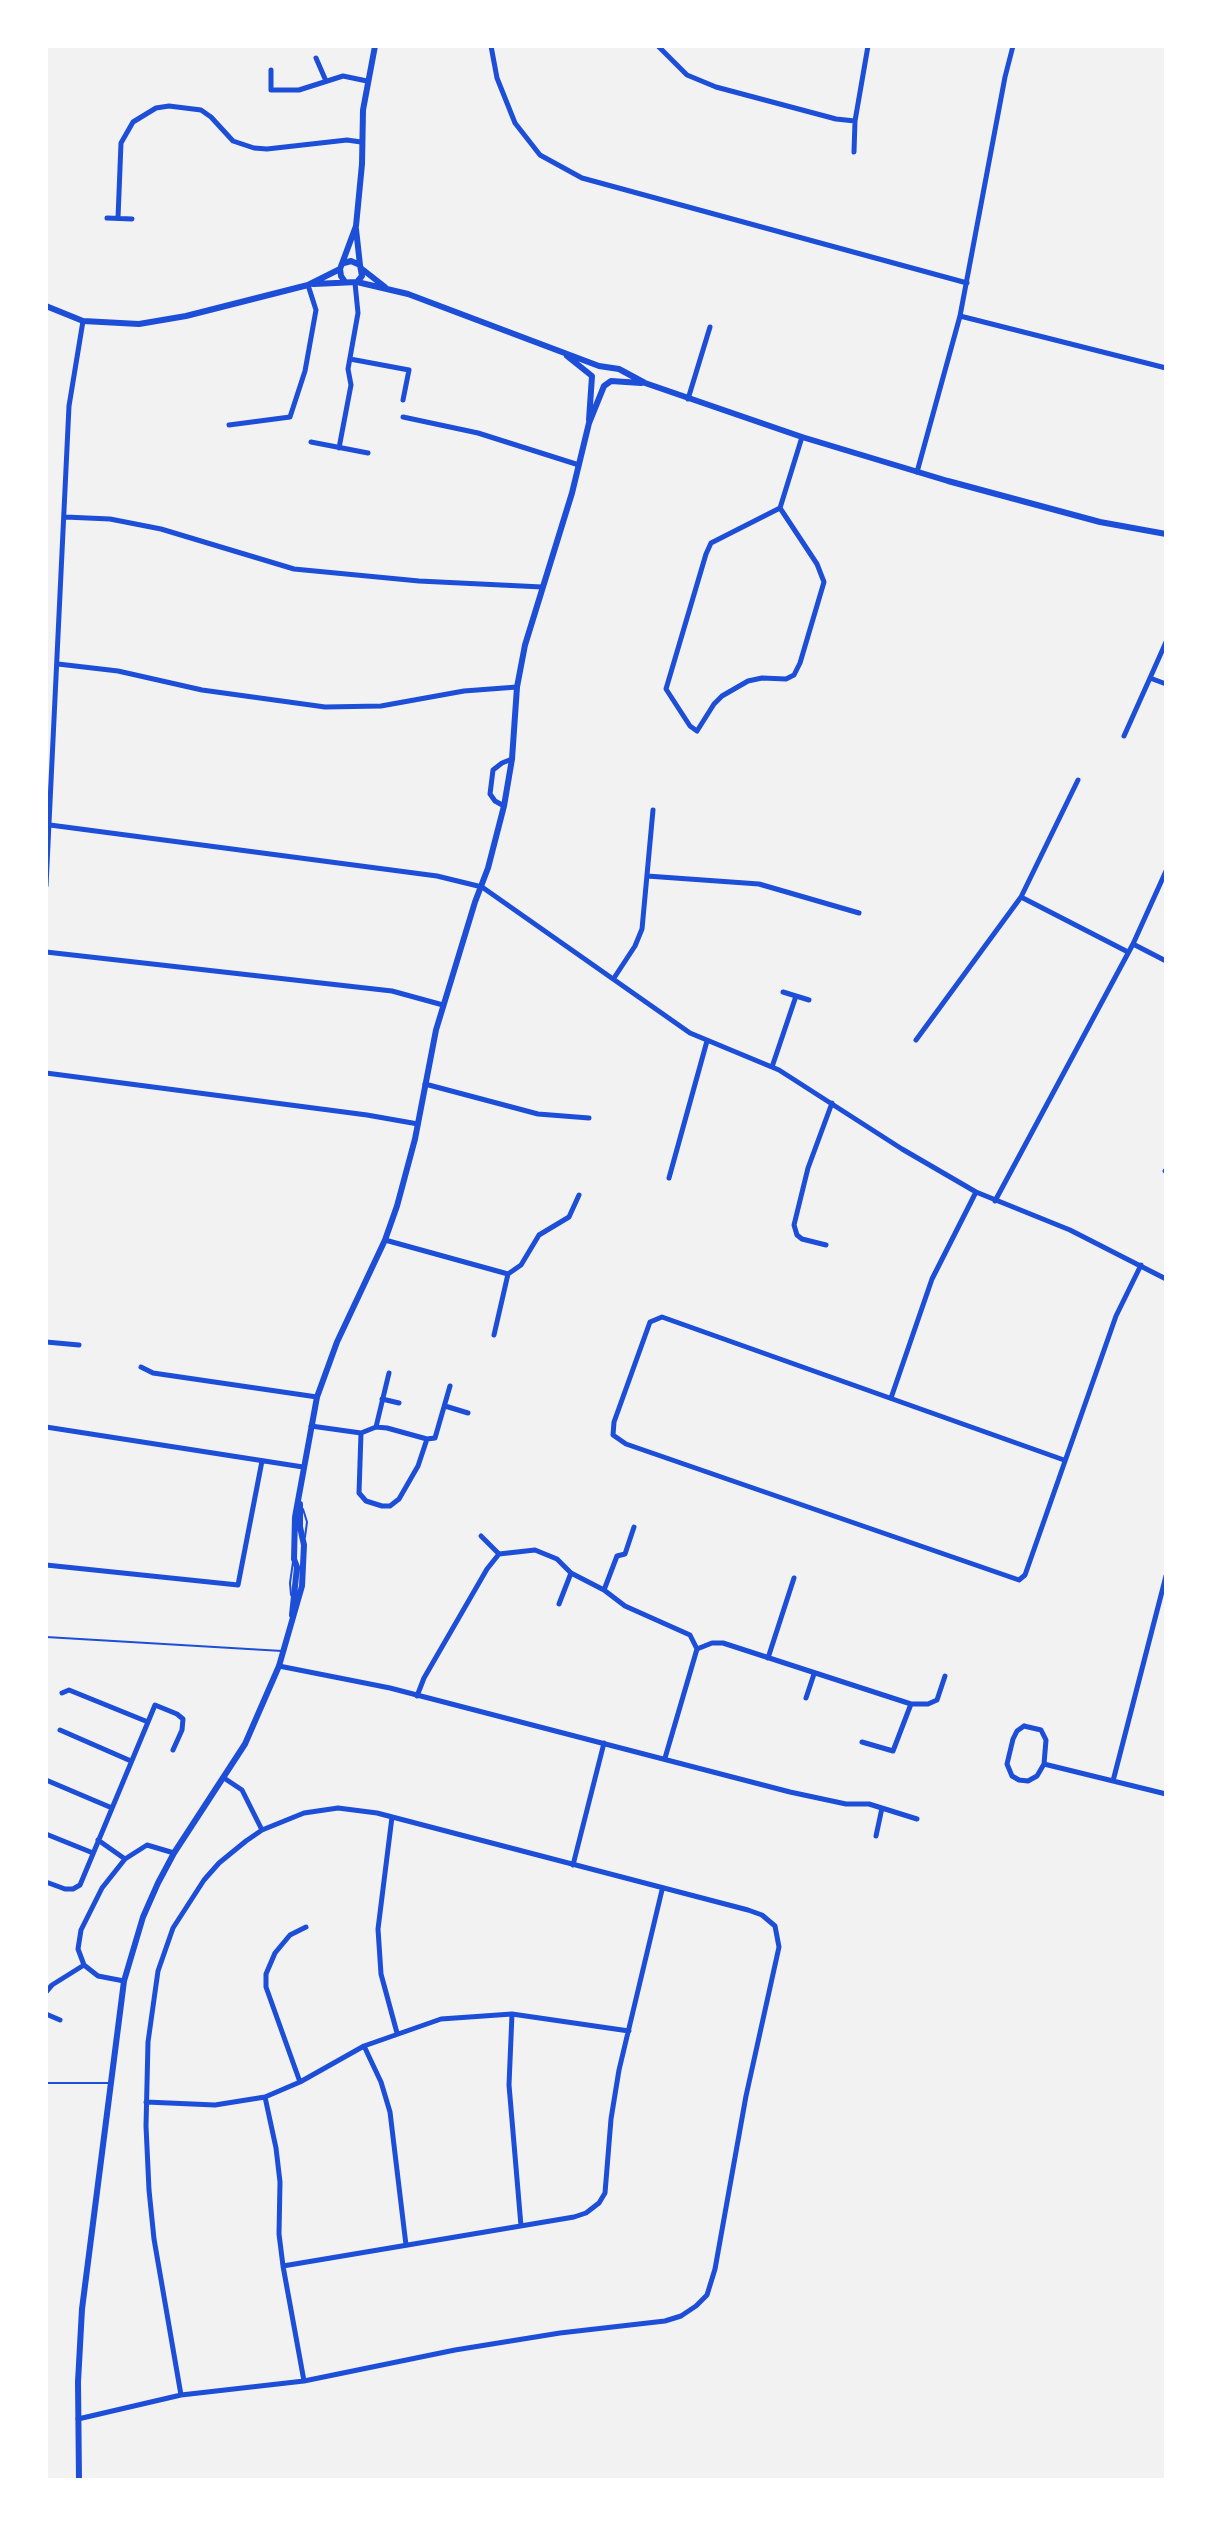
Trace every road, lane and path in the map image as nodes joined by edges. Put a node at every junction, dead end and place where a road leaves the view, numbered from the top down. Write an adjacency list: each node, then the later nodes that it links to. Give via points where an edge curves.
1 (375, 46): 9 (street)
2 (491, 46): 21 (street, via 515,123 540,155 582,178)
3 (658, 46): 10 (street, via 687,75 716,87)
4 (868, 46): 10 (street)
5 (1013, 46): 21 (street)
6 (316, 58): 8 (street)
7 (271, 70): 8 (street, via 271,90 299,90)
8 (326, 81): 9 (street, via 343,76)
9 (367, 81): 11 (street)
10 (855, 121): 12 (street)
11 (361, 142): 14 (street, via 254,148 233,141 201,110 156,108 133,122 121,143); 16 (street)
12 (854, 152)
13 (107, 218): 14 (street)
14 (118, 218): 15 (street)
15 (132, 219)
16 (356, 226): 17 (street); 18 (street)
17 (342, 266): 18 (street, via 351,261); 19 (street); 22 (street)
18 (361, 267): 20 (street); 23 (street)
19 (345, 282): 20 (street); 22 (street)
20 (356, 282): 23 (street); 29 (street, via 358,313)
21 (967, 283): 25 (street)
22 (311, 285): 26 (street, via 139,324); 40 (street, via 316,310 290,417)
23 (388, 289): 28 (street)
24 (46, 306): 26 (street)
25 (960, 316): 32 (street); 46 (street)
26 (83, 321): 48 (street, via 69,406)
27 (710, 327): 36 (street)
28 (564, 353): 30 (street); 33 (street)
29 (350, 359): 37 (street, via 409,370); 43 (street, via 351,385)
30 (599, 366): 31 (street); 33 (street)
31 (608, 368): 34 (street); 35 (street)
32 (1166, 368)
33 (592, 379): 35 (street); 39 (street)
34 (645, 383): 35 (street); 36 (street)
35 (608, 384): 39 (street)
36 (688, 399): 41 (street)
37 (403, 400)
38 (403, 417): 45 (street, via 478,433)
39 (589, 423): 45 (street)
40 (229, 425)
41 (802, 437): 46 (street); 47 (street)
42 (311, 442): 43 (street)
43 (339, 448): 44 (street)
44 (368, 453)
45 (579, 465): 50 (street)
46 (917, 472): 49 (street, via 1100,522)
47 (780, 508): 47 (street, via 711,543 706,554 666,689 697,731 722,696 748,681 786,679 800,663 824,582)
48 (65, 517): 50 (street, via 161,529 294,569); 52 (street)
49 (1166, 534)
50 (542, 587): 55 (street)
51 (1166, 642): 53 (street)
52 (58, 664): 55 (street, via 325,707 381,706); 61 (street)
53 (1150, 678): 54 (street); 56 (street)
54 (1166, 684)
55 (517, 687): 57 (street)
56 (1124, 736)
57 (512, 759): 59 (street); 59 (street, via 493,770 490,794)
58 (1078, 780): 66 (street)
59 (504, 806): 65 (street)
60 (653, 810): 63 (street)
61 (50, 825): 64 (street); 65 (street, via 437,876)
62 (1166, 871): 68 (street)
63 (647, 876): 67 (street, via 759,884); 72 (street, via 642,929)
64 (46, 886)
65 (482, 887): 72 (street); 76 (street)
66 (1021, 897): 70 (street); 77 (street)
67 (859, 913)
68 (1133, 944): 70 (street); 71 (street)
69 (46, 952): 76 (street, via 392,991)
70 (1128, 952): 88 (street)
71 (1166, 961)
72 (614, 978): 78 (street)
73 (783, 992): 74 (street)
74 (796, 996): 75 (street); 79 (street)
75 (809, 1000)
76 (443, 1005): 81 (street)
77 (916, 1040)
78 (707, 1041): 79 (street); 85 (street)
79 (772, 1067): 82 (street)
80 (46, 1073): 84 (street)
81 (425, 1084): 83 (street, via 538,1114); 84 (street)
82 (832, 1103): 86 (street); 90 (street, via 794,1225 802,1239)
83 (589, 1118)
84 (418, 1124): 89 (street)
85 (669, 1178)
86 (976, 1192): 88 (street); 101 (street, via 932,1279)
87 (579, 1195): 92 (street, via 569,1217 539,1235 521,1265)
88 (995, 1201): 91 (street)
89 (385, 1240): 92 (street); 100 (street)
90 (826, 1245)
91 (1141, 1265): 93 (street); 111 (street, via 1116,1316)
92 (508, 1274): 94 (street)
93 (1166, 1279)
94 (494, 1335)
95 (46, 1342): 96 (street)
96 (79, 1345)
97 (141, 1367): 100 (street)
98 (389, 1373): 102 (street)
99 (450, 1386): 104 (street)
100 (317, 1397): 106 (street)
101 (891, 1398): 111 (street); 111 (street, via 662,1317 650,1322 613,1435 626,1444 1013,1580 1025,1575)
102 (382, 1399): 103 (street); 108 (street)
103 (399, 1403)
104 (445, 1406): 105 (street); 110 (street, via 435,1438)
105 (468, 1413)
106 (310, 1426): 109 (street); 113 (street)
107 (46, 1427): 112 (street)
108 (376, 1427): 109 (street); 110 (street)
109 (361, 1433): 110 (street, via 359,1493 382,1506 399,1499)
110 (427, 1439)
111 (1064, 1460)
112 (262, 1461): 113 (street); 118 (street, via 238,1585)
113 (303, 1467): 114 (street)
114 (300, 1500): 124 (street); 124 (street, via 302,1586)
115 (634, 1527): 122 (street)
116 (481, 1536): 117 (street)
117 (499, 1554): 119 (street, via 535,1550 557,1559); 133 (street)
118 (46, 1565)
119 (571, 1573): 122 (street); 123 (street)
120 (1166, 1576): 146 (street)
121 (794, 1578): 128 (street)
122 (604, 1590): 126 (street, via 625,1606 690,1635)
123 (559, 1604)
124 (292, 1615): 127 (street)
125 (46, 1637): 127 (lane)
126 (697, 1649): 128 (street, via 723,1643); 141 (street)
127 (283, 1652): 129 (street)
128 (768, 1658): 130 (street)
129 (279, 1666): 133 (street); 144 (street, via 251,1733)
130 (814, 1674): 134 (street); 135 (street)
131 (945, 1676): 135 (street, via 937,1700)
132 (62, 1693): 136 (street, via 69,1690)
133 (417, 1696): 139 (street)
134 (806, 1698)
135 (911, 1704): 138 (street, via 893,1751)
136 (148, 1722): 140 (street, via 155,1705 183,1719); 142 (street)
137 (60, 1730): 142 (street)
138 (862, 1742)
139 (604, 1743): 141 (street); 159 (street)
140 (173, 1750)
141 (665, 1758): 149 (street, via 790,1792)
142 (131, 1761): 148 (street)
143 (1044, 1764): 143 (street, via 1028,1781 1012,1776 1007,1764 1017,1731 1024,1726 1041,1730 1046,1740); 146 (street)
144 (224, 1778): 152 (street, via 242,1790); 157 (street)
145 (46, 1780): 148 (street)
146 (1113, 1781): 147 (street)
147 (1166, 1794)
148 (112, 1808): 155 (street)
149 (882, 1808): 151 (street); 154 (street)
150 (392, 1817): 152 (street, via 338,1808 304,1813); 159 (street); 170 (street, via 378,1929 381,1974)
151 (917, 1819)
152 (262, 1830): 176 (street, via 219,1863 173,1928 158,1971)
153 (46, 1834): 156 (street)
154 (876, 1836)
155 (98, 1840): 156 (street); 158 (street)
156 (93, 1853): 160 (street, via 80,1885 65,1889)
157 (174, 1853): 158 (street, via 147,1845); 164 (street, via 145,1912)
158 (125, 1859): 163 (street, via 102,1888 81,1930 78,1949)
159 (573, 1865): 161 (street)
160 (46, 1882)
161 (662, 1890): 169 (street); 180 (street, via 762,1915 775,1926 779,1947 707,2295 681,2316 665,2321 455,2350)
162 (306, 1927): 172 (street, via 290,1935 266,1974)
163 (84, 1965): 164 (street, via 98,1976); 165 (street)
164 (124, 1981): 174 (street)
165 (46, 1992)
166 (46, 2014): 168 (street)
167 (512, 2014): 169 (street); 170 (street, via 441,2019); 177 (street, via 509,2085)
168 (60, 2020)
169 (629, 2031): 177 (street, via 611,2119 605,2193 586,2213)
170 (397, 2033): 171 (street)
171 (364, 2046): 172 (street); 178 (street, via 390,2112)
172 (300, 2082): 175 (street)
173 (46, 2083): 174 (lane)
174 (110, 2083): 182 (street, via 82,2309)
175 (265, 2097): 176 (street, via 215,2105); 179 (street, via 280,2182)
176 (146, 2102): 181 (street, via 154,2239)
177 (521, 2226): 178 (street)
178 (406, 2245): 179 (street)
179 (283, 2266): 180 (street)
180 (304, 2381): 181 (street)
181 (181, 2395): 182 (street)
182 (78, 2419): 183 (street)
183 (79, 2480)

